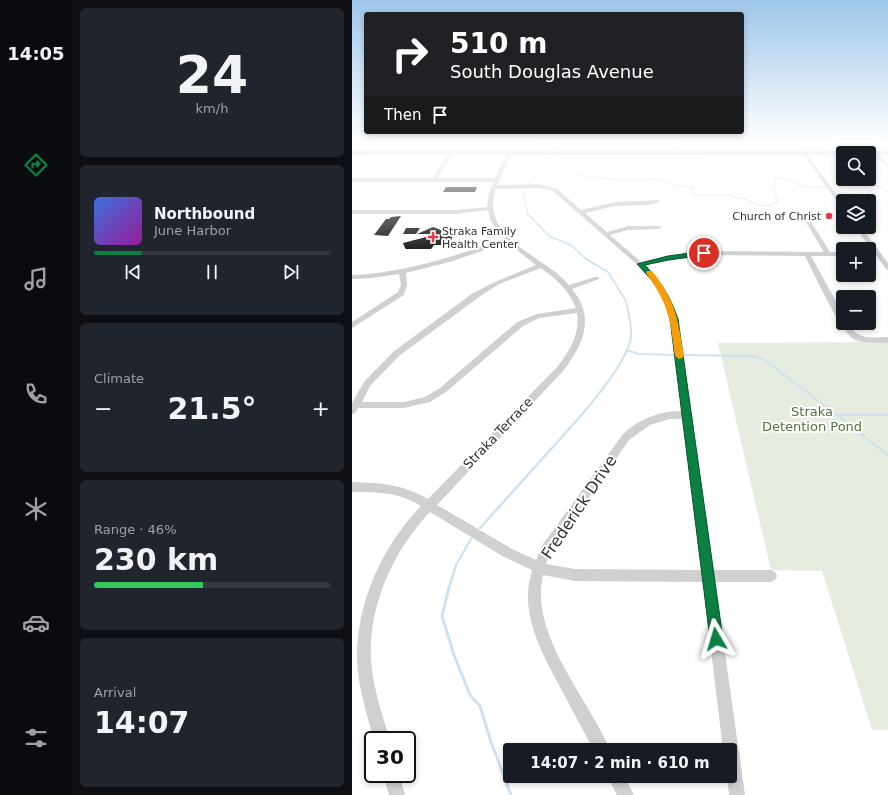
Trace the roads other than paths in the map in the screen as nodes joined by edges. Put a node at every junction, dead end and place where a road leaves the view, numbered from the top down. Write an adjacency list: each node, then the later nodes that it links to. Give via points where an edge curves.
1 (498, 179): 5 (street)
2 (823, 179): 6 (street)
3 (352, 180): 4 (street)
4 (433, 180): 5 (street)
5 (496, 183): 8 (street); 10 (street, via 551,188)
6 (836, 198)
7 (657, 201): 10 (street, via 615,204)
8 (490, 208): 9 (street, via 456,212); 15 (street, Straka Terrace, via 494,223)
9 (352, 212)
10 (581, 212): 13 (street)
11 (807, 219): 17 (street)
12 (659, 227): 13 (street, via 628,228)
13 (606, 234): 20 (street)
14 (863, 234): 19 (street)
15 (508, 240): 21 (street, Straka Terrace); 23 (street)
16 (807, 254): 17 (street); 20 (street, via 704,253); 27 (street)
17 (828, 254): 18 (street)
18 (836, 254)
19 (878, 254): 22 (street)
20 (640, 264): 33 (street, via 660,285 672,312)
21 (541, 265): 26 (street, Straka Terrace); 32 (street, via 497,282 402,350 373,376)
22 (888, 268)
23 (402, 272): 24 (street); 29 (street, via 404,287 399,295)
24 (352, 277)
25 (597, 278): 26 (street)
26 (568, 288): 28 (street, Straka Terrace, via 576,298)
27 (836, 307)
28 (580, 310): 32 (street, via 544,315 520,324 443,390 427,400 404,406); 35 (street, Straka Terrace, via 581,330 568,359)
29 (352, 326)
30 (848, 330): 31 (street, via 856,338)
31 (888, 340)
32 (354, 408)
33 (687, 415): 36 (street, Frederick Drive, via 669,415 650,420 626,437 554,538); 38 (street)
34 (352, 487): 35 (street, via 396,490)
35 (429, 506): 36 (street, via 508,554); 39 (street, Straka Terrace, via 404,534 392,553 377,584 367,619 365,669)
36 (539, 568): 38 (street, via 575,575); 40 (street, Frederick Drive, via 534,591 537,622 554,661)
37 (771, 576): 38 (street)
38 (708, 577): 45 (street)
39 (380, 731)
40 (598, 743)
41 (394, 783): 43 (street)
42 (620, 783): 44 (street)
43 (397, 795)
44 (626, 795)
45 (737, 795)

